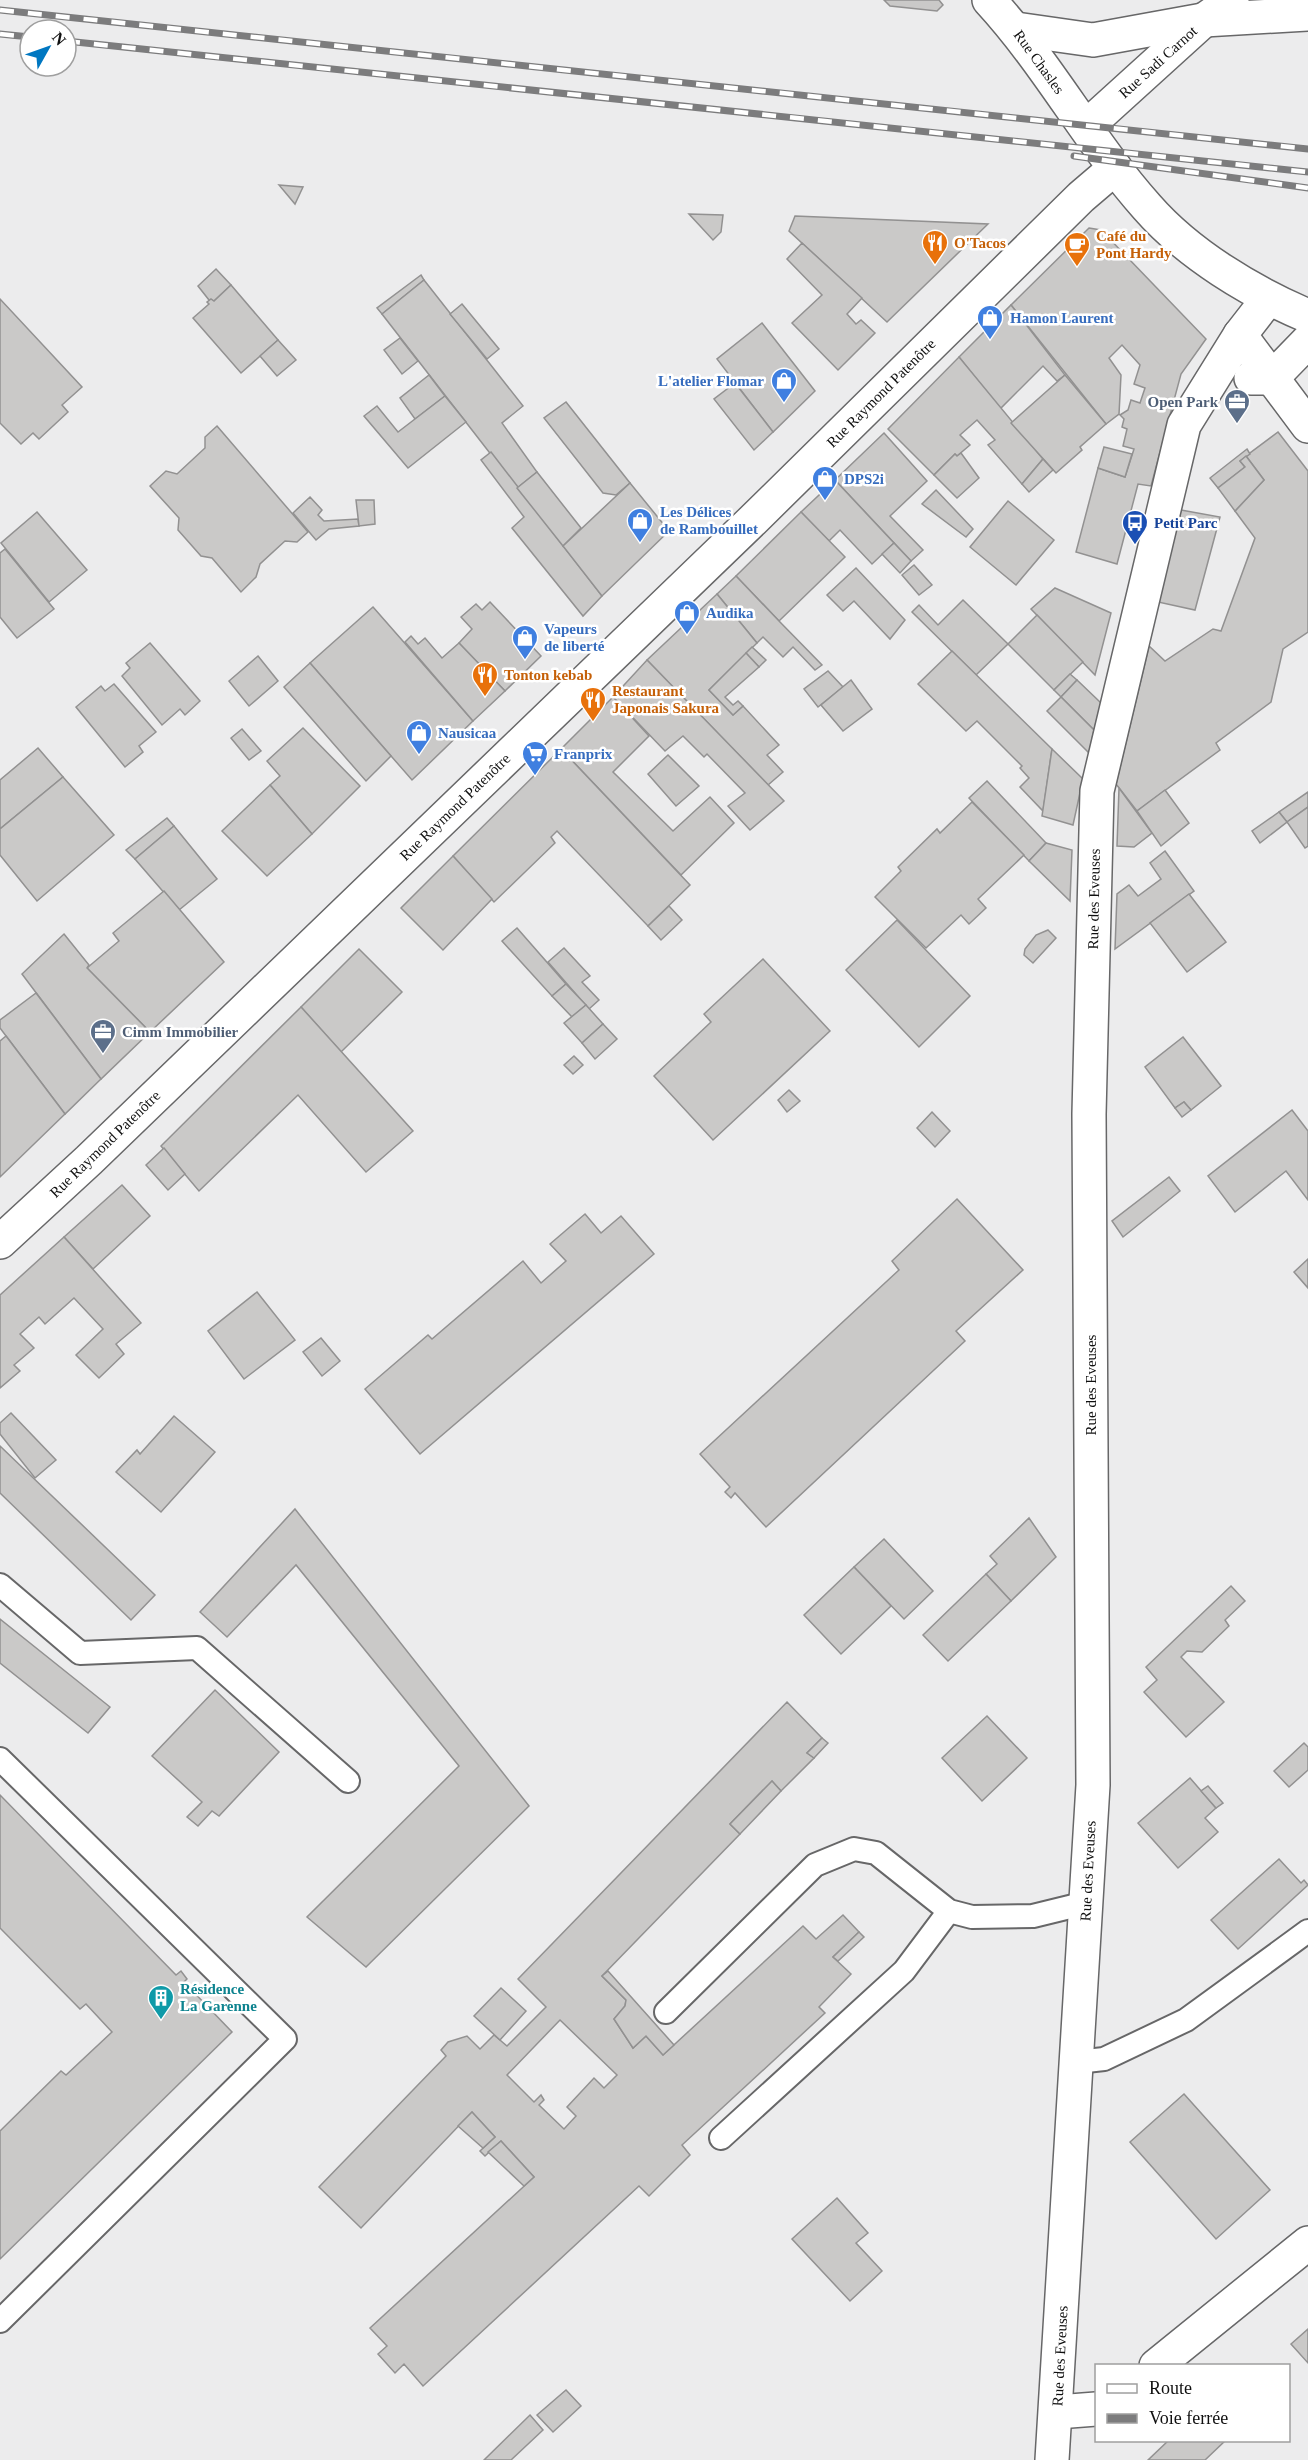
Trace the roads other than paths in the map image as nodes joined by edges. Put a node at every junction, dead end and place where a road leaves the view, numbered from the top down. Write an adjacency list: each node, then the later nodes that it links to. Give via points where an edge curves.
1 (989, 0): 5 (street, Rue Chasles)
2 (1232, 0): 4 (street, Rue Sadi Carnot)
3 (1308, 14): 4 (street)
4 (1204, 20): 5 (street, via 1093,40); 6 (street, Rue Sadi Carnot)
5 (1016, 29): 6 (street, Rue Chasles)
6 (1086, 127): 7 (street, Rue Chasles)
7 (1115, 168): 8 (street, Rue Chasles, via 1149,209 1199,253); 15 (street, Rue Raymond Patenôtre)
8 (1268, 299): 9 (street, Rue Chasles); 10 (street, Rue des Eveuses)
9 (1308, 316)
10 (1240, 335): 12 (street, Rue des Eveuses); 13 (street)
11 (1308, 341): 13 (street)
12 (1215, 377): 13 (street); 19 (street, Rue des Eveuses, via 1184,425 1097,791 1089,1114 1093,1785)
13 (1272, 378): 14 (street)
14 (1308, 426)
15 (0, 1242)
16 (0, 1585): 18 (lane, via 80,1653 197,1648)
17 (0, 1758): 26 (lane, via 285,2038)
18 (348, 1781)
19 (1086, 1903): 20 (lane, via 1033,1916 972,1917); 23 (street, Rue des Eveuses)
20 (949, 1911): 22 (lane, via 876,1853 854,1849 815,1865); 24 (lane, via 904,1971)
21 (1308, 1931): 23 (lane, via 1186,2020 1104,2059)
22 (666, 2012)
23 (1077, 2062): 29 (street, Rue des Eveuses)
24 (721, 2138)
25 (1308, 2243): 27 (street)
26 (0, 2321)
27 (1158, 2364)
28 (1095, 2409): 29 (street)
29 (1057, 2412): 30 (street, Rue des Eveuses)
30 (1052, 2460)

